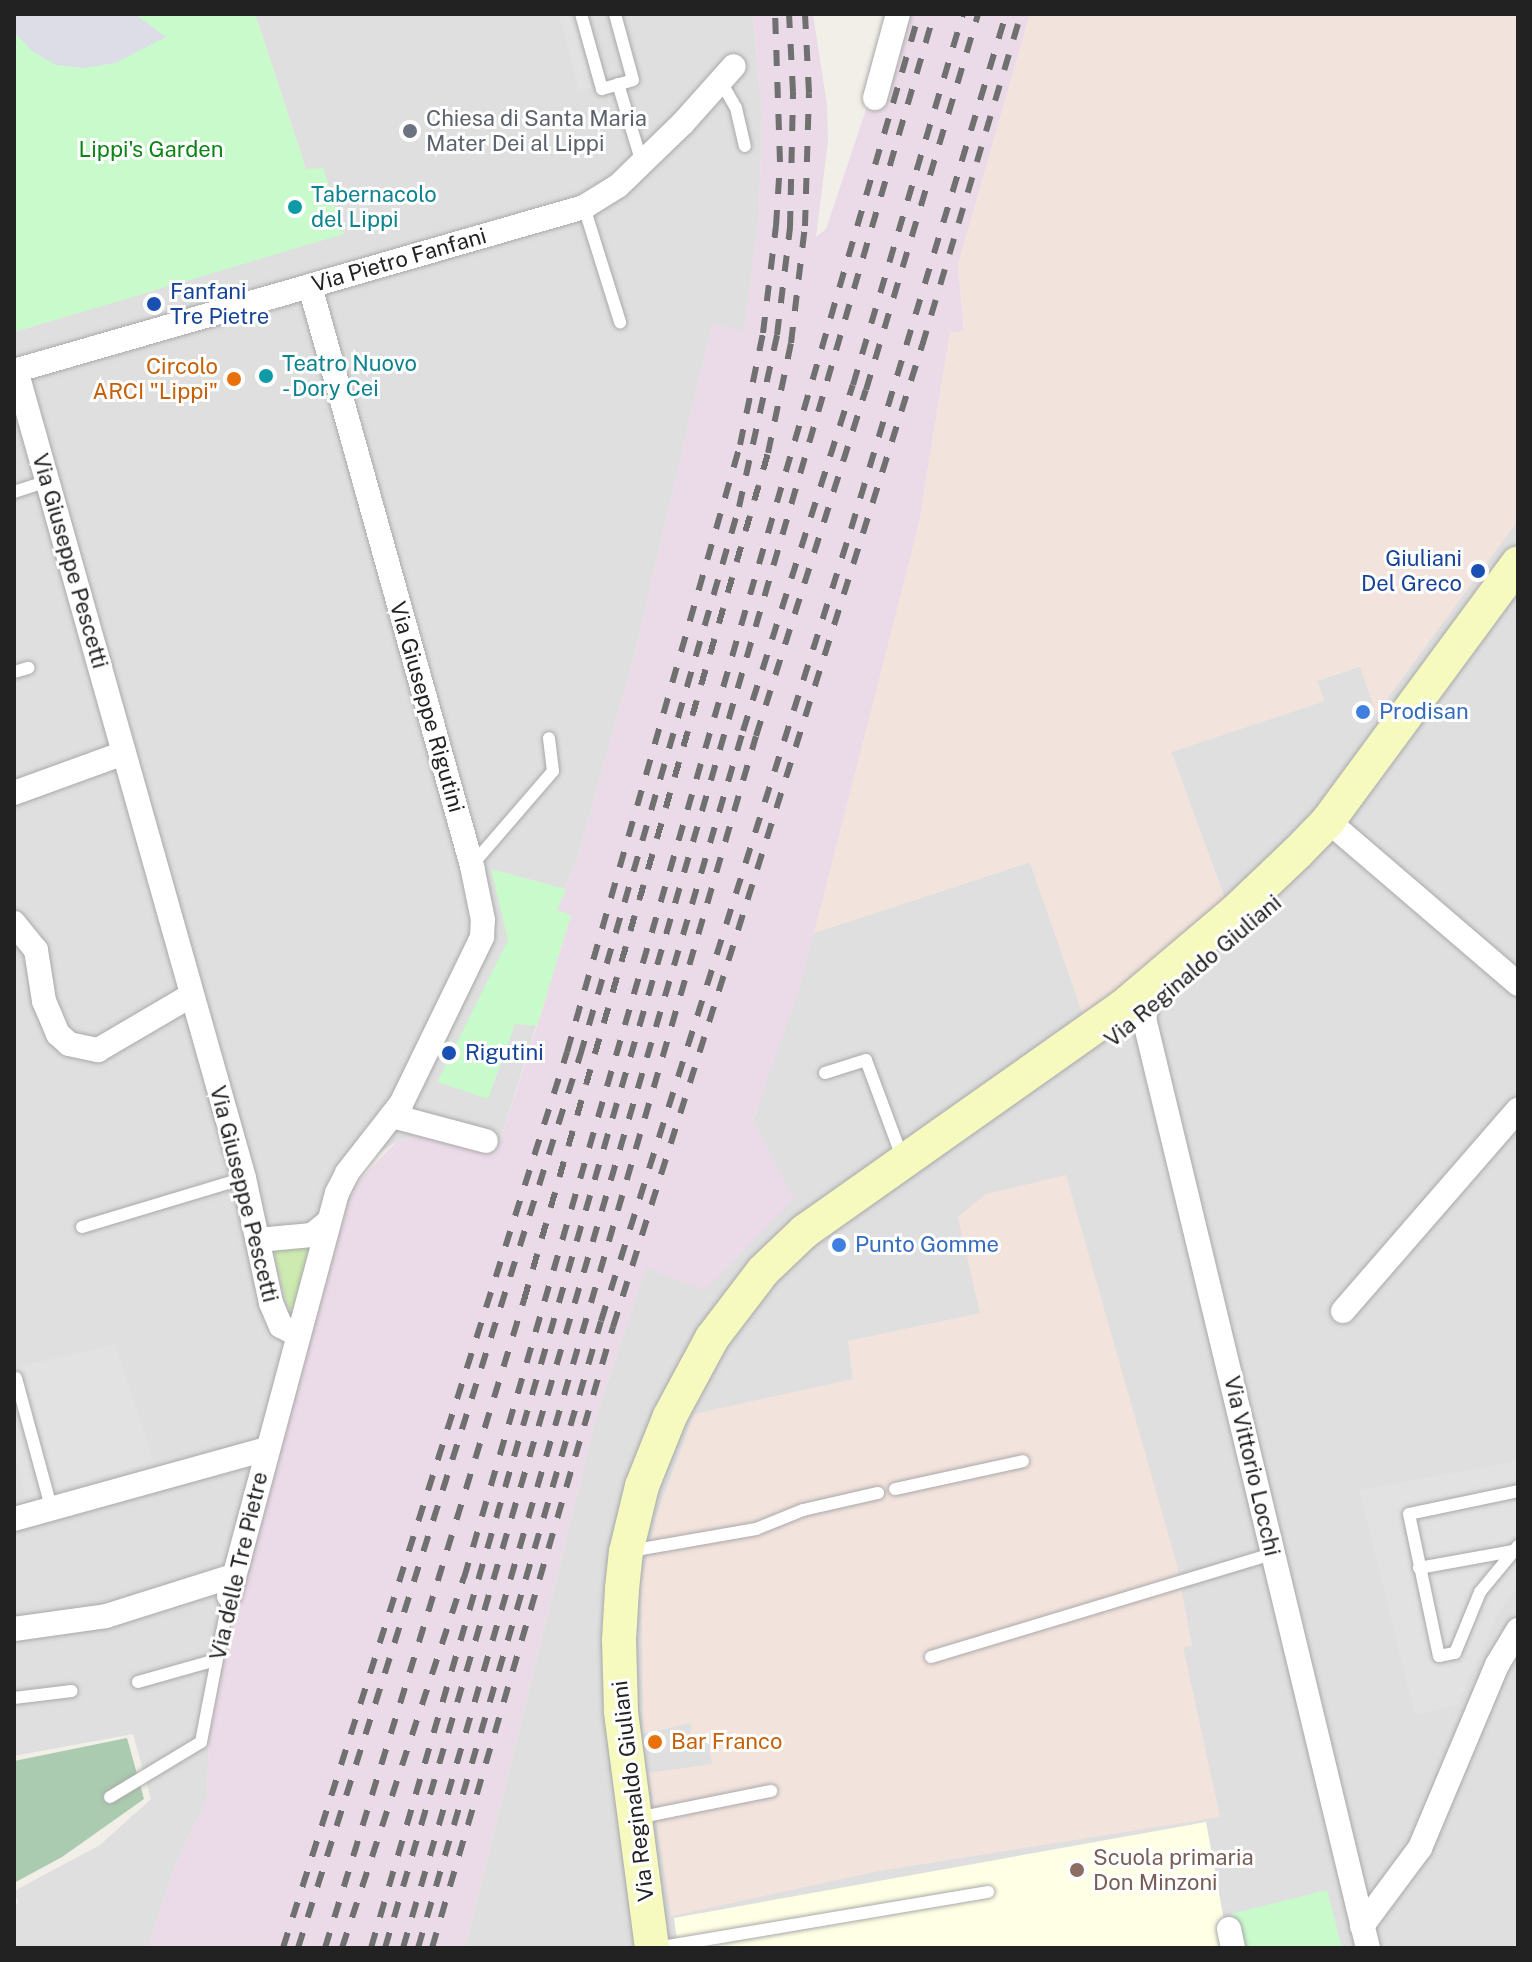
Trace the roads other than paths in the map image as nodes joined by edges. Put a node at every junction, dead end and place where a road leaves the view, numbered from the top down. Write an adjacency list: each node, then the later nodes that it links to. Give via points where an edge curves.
1 (581, 14): 5 (lane, via 602,89)
2 (615, 14): 5 (lane, via 633,80)
3 (898, 14): 6 (street)
4 (728, 74): 7 (lane); 8 (street, Via Pietro Fanfani)
5 (618, 84): 8 (lane)
6 (875, 98)
7 (745, 146)
8 (642, 163): 9 (street, Via Pietro Fanfani, via 606,196)
9 (584, 207): 10 (street, Via Pietro Fanfani); 11 (lane)
10 (310, 286): 12 (street, Via Pietro Fanfani); 22 (street, Via Giuseppe Rigutini)
11 (620, 322)
12 (15, 371): 13 (street, Via Giuseppe Pescetti)
13 (48, 481): 14 (lane); 19 (street, Via Giuseppe Pescetti)
14 (14, 492)
15 (1518, 563): 21 (main road, Via Reginaldo Giuliani)
16 (28, 668): 17 (lane)
17 (14, 672)
18 (549, 738): 22 (lane, via 553,771)
19 (124, 753): 20 (street); 26 (street, Via Giuseppe Pescetti)
20 (14, 793)
21 (1328, 821): 24 (main road, Via Reginaldo Giuliani); 25 (street); 27 (main road, Via Reginaldo Giuliani, via 1310,862 1274,907)
22 (472, 866): 30 (street, Via Giuseppe Rigutini, via 482,937)
23 (14, 923): 26 (street, via 36,950 44,1001 58,1034 69,1044 98,1050)
24 (1152, 984): 27 (street, Via Vittorio Locchi); 31 (main road, Via Reginaldo Giuliani)
25 (1518, 984)
26 (190, 996): 34 (street, Via Giuseppe Pescetti)
27 (1144, 1018): 31 (main road, Via Reginaldo Giuliani, via 1012,1106); 50 (street, Via Vittorio Locchi)
28 (825, 1073): 33 (lane, via 866,1060)
29 (1518, 1110): 38 (street)
30 (392, 1116): 32 (street); 35 (street, Via Giuseppe Rigutini, via 347,1173)
31 (943, 1136): 33 (main road, Via Reginaldo Giuliani)
32 (486, 1141)
33 (904, 1160): 49 (main road, Via Reginaldo Giuliani, via 805,1231 726,1316 665,1427 642,1486)
34 (244, 1178): 36 (lane); 37 (street, Via Giuseppe Pescetti)
35 (328, 1222): 37 (street, via 312,1235); 39 (street, Via Giuseppe Rigutini)
36 (82, 1227)
37 (258, 1240): 39 (street, Via Giuseppe Pescetti, via 277,1319)
38 (1343, 1311)
39 (298, 1335): 41 (street, Via Giuseppe Rigutini)
40 (16, 1378): 46 (lane)
41 (267, 1449): 46 (street, Via delle Tre Pietre); 52 (street, Via delle Tre Pietre)
42 (1023, 1461): 43 (lane)
43 (895, 1489)
44 (1518, 1491): 51 (lane, via 1409,1514)
45 (878, 1493): 49 (lane, via 803,1510 756,1529)
46 (51, 1507): 47 (street, Via delle Tre Pietre)
47 (14, 1519)
48 (1516, 1548): 51 (lane); 51 (lane, via 1480,1592 1455,1653 1439,1656)
49 (626, 1552): 62 (main road, Via Reginaldo Giuliani, via 619,1677)
50 (1273, 1554): 55 (lane); 64 (street, Via Vittorio Locchi)
51 (1419, 1568)
52 (231, 1586): 53 (street, via 106,1616); 56 (lane, Via delle Tre Pietre)
53 (14, 1629)
54 (1518, 1630): 64 (street, via 1497,1665 1420,1848)
55 (931, 1657)
56 (216, 1660): 57 (lane); 61 (lane, Via delle Tre Pietre, via 201,1742)
57 (138, 1682)
58 (72, 1691): 59 (lane)
59 (14, 1698)
60 (771, 1791): 62 (lane)
61 (110, 1797)
62 (634, 1819): 65 (main road, Via Reginaldo Giuliani)
63 (988, 1892): 65 (lane)
64 (1365, 1937)
65 (654, 1948)

